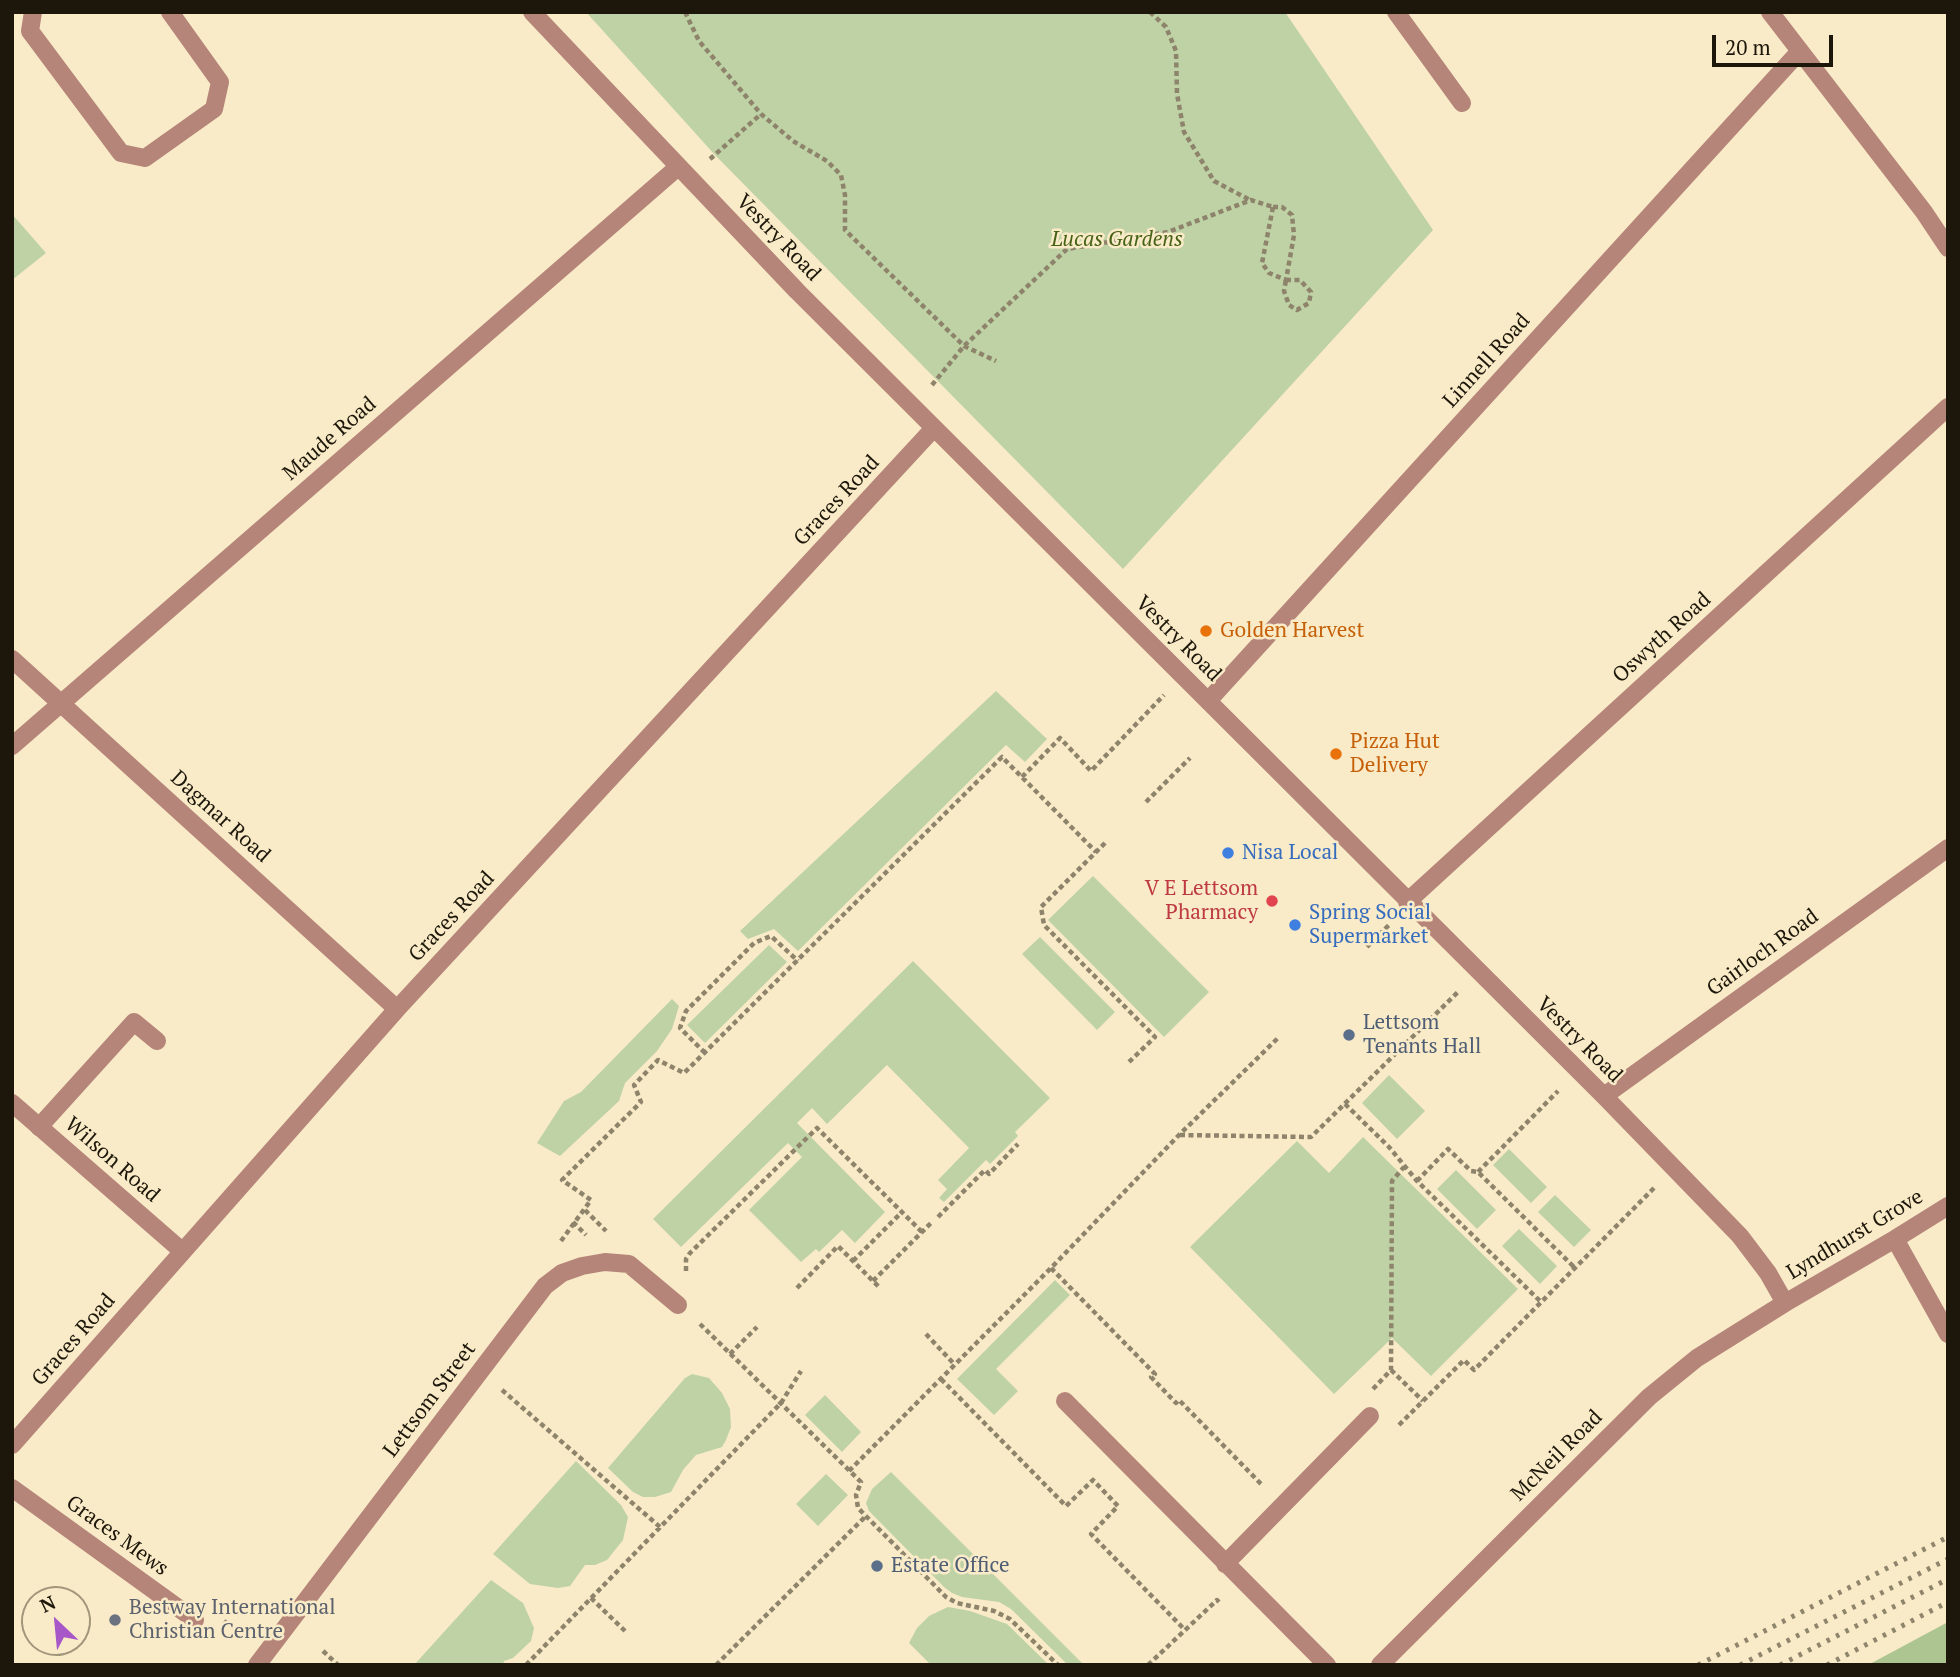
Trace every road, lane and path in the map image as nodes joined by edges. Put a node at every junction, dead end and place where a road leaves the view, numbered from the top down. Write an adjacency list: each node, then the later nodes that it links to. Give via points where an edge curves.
1 (33, 12): 2 (street, via 30,31 121,153 145,158 214,109 220,82)
2 (170, 12)
3 (532, 12): 11 (street, Vestry Road)
4 (685, 12): 10 (path, via 699,41)
5 (1150, 12): 12 (path, via 1166,27 1176,51 1184,132 1214,181)
6 (1396, 12): 9 (street)
7 (1770, 12): 8 (street)
8 (1799, 52): 14 (street); 23 (street, Linnell Road)
9 (1462, 103)
10 (761, 114): 11 (path); 16 (path, via 841,175 845,230)
11 (683, 172): 18 (street, Vestry Road); 24 (street, Maude Road)
12 (1251, 200): 13 (path); 16 (path, via 1168,232 1067,249)
13 (1273, 207): 15 (path, via 1262,263 1269,273); 15 (path, via 1282,206 1292,215 1294,235)
14 (1948, 248)
15 (1286, 280): 15 (path, via 1289,305 1297,310 1309,303 1311,292 1300,280)
16 (964, 346): 17 (path); 18 (path)
17 (996, 361)
18 (914, 407): 20 (street, Vestry Road)
19 (1948, 407): 32 (street, Oswyth Road)
20 (934, 428): 22 (street, Vestry Road); 34 (street, Graces Road)
21 (12, 659): 24 (street, Dagmar Road)
22 (1182, 677): 23 (street, Vestry Road); 27 (path, via 1091,771 1060,738)
23 (1208, 701): 32 (street, Vestry Road)
24 (61, 704): 25 (street, Maude Road); 34 (street, Dagmar Road)
25 (12, 746)
26 (1190, 758): 28 (path)
27 (1022, 777): 31 (path); 33 (path, via 1002,757)
28 (1146, 802)
29 (1105, 843): 31 (path)
30 (1948, 848): 41 (street, Gairloch Road)
31 (1096, 852): 39 (path, via 1041,907 1044,925 1155,1037)
32 (1408, 902): 40 (street, Vestry Road)
33 (798, 961): 38 (path); 38 (path, via 771,936 754,943 686,1012 680,1028)
34 (397, 1009): 58 (street, Graces Road)
35 (1440, 1009): 43 (path)
36 (1279, 1037): 45 (path)
37 (157, 1041): 44 (street, via 134,1021)
38 (705, 1053): 54 (path, via 684,1073 658,1060 634,1085 641,1102 562,1181 592,1200)
39 (1129, 1062)
40 (1578, 1071): 41 (street, Vestry Road); 49 (path)
41 (1604, 1096): 48 (street, Vestry Road)
42 (12, 1103): 44 (street, Wilson Road)
43 (1346, 1104): 45 (path, via 1311,1137); 47 (path)
44 (39, 1127): 58 (street, Wilson Road)
45 (1179, 1135): 61 (path)
46 (1018, 1144): 53 (path)
47 (1404, 1167): 50 (path); 74 (path, via 1392,1181)
48 (1673, 1168): 60 (path); 67 (street, Vestry Road, via 1740,1236)
49 (1478, 1172): 50 (path, via 1448,1149); 60 (path)
50 (1417, 1181): 66 (path)
51 (1948, 1206): 57 (street, Lyndhurst Grove)
52 (902, 1212): 56 (path); 59 (path); 62 (path, via 817,1128 690,1253 684,1266)
53 (938, 1217)
54 (573, 1222)
55 (931, 1223): 56 (path)
56 (922, 1232): 63 (path)
57 (1895, 1239): 67 (street, Lyndhurst Grove); 71 (street)
58 (182, 1251): 82 (street, Graces Road)
59 (853, 1261): 63 (path); 64 (path, via 838,1246)
60 (1574, 1267): 66 (path)
61 (1051, 1268): 73 (path); 85 (path, via 1155,1374 1151,1377 1176,1403 1179,1400)
62 (687, 1275)
63 (873, 1281): 65 (path)
64 (797, 1288)
65 (880, 1288)
66 (1541, 1301): 74 (path, via 1474,1370 1464,1360 1423,1401)
67 (1785, 1303): 102 (street, McNeil Road, via 1697,1358 1649,1397)
68 (685, 1311): 72 (path); 75 (street, Lettsom Street, via 629,1264 582,1266 545,1286)
69 (757, 1327): 72 (path)
70 (926, 1334): 73 (path)
71 (1948, 1334)
72 (730, 1354): 80 (path)
73 (956, 1365): 77 (path)
74 (1391, 1370): 78 (path)
75 (480, 1371): 87 (path); 96 (street, Lettsom Street)
76 (801, 1371): 80 (path)
77 (941, 1379): 83 (path); 93 (path, via 1066,1506 1093,1480 1101,1488 1118,1506 1091,1534)
78 (1363, 1398)
79 (1065, 1401): 88 (street)
80 (781, 1403): 83 (path); 87 (path)
81 (1370, 1416): 88 (street)
82 (12, 1445)
83 (849, 1471): 86 (path, via 861,1482 856,1495)
84 (12, 1488): 92 (street, Graces Mews)
85 (1270, 1493)
86 (865, 1517): 99 (path); 100 (path, via 946,1597 1010,1619)
87 (660, 1527): 90 (path)
88 (1225, 1564): 101 (street)
89 (1208, 1591): 91 (path)
90 (591, 1598): 94 (path); 98 (path)
91 (1217, 1600)
92 (195, 1620)
93 (1185, 1630)
94 (625, 1631)
95 (323, 1651): 97 (path)
96 (257, 1665)
97 (338, 1665)
98 (526, 1665)
99 (716, 1665)
100 (1058, 1665)
101 (1327, 1665)
102 (1380, 1665)

